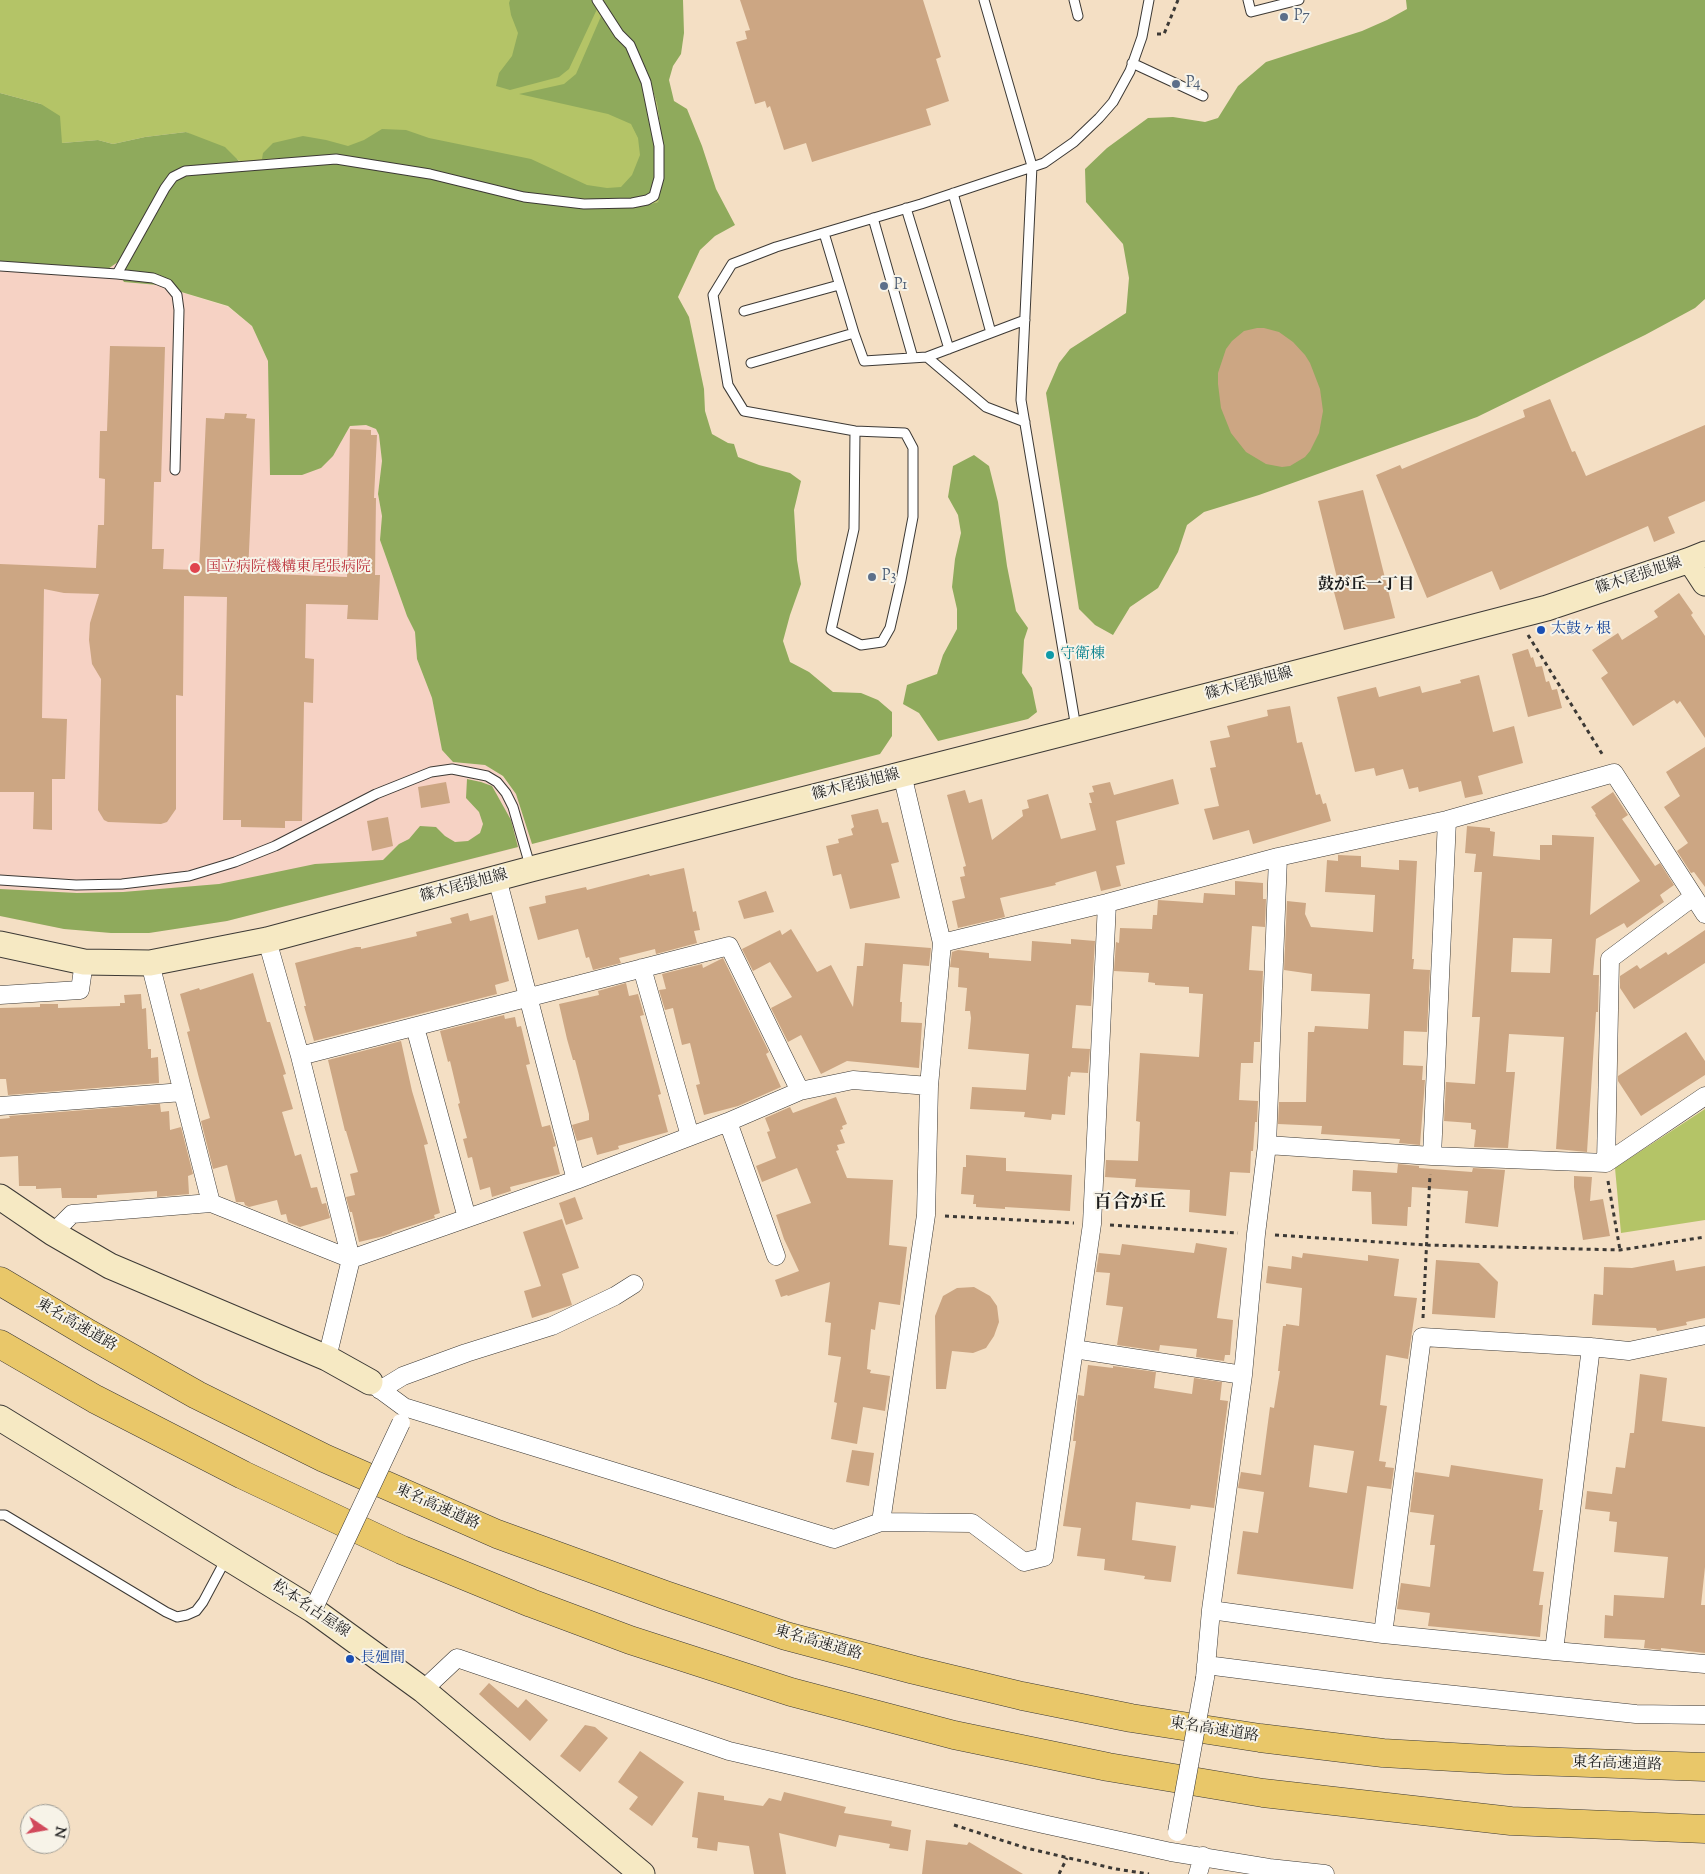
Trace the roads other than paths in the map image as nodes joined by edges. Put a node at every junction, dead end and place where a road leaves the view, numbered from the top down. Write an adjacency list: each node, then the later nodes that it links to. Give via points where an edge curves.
1 (598, 0): 16 (lane, via 630,46 646,82 659,146 659,178 654,196 647,200 584,204 524,197 430,174 336,159 185,172 173,177 165,188)
2 (984, 0): 10 (lane)
3 (1074, 0): 7 (lane)
4 (1149, 0): 8 (lane, via 1142,37)
5 (1248, 0): 6 (lane, via 1251,12)
6 (1299, 0)
7 (1078, 16)
8 (1132, 63): 9 (lane); 10 (lane, via 1113,102 1099,118 1074,142 1044,163)
9 (1203, 96)
10 (1032, 166): 11 (lane); 19 (lane)
11 (953, 193): 12 (lane); 21 (lane)
12 (906, 208): 13 (lane); 22 (lane)
13 (873, 218): 14 (lane); 23 (lane)
14 (824, 233): 17 (lane); 27 (lane, via 732,264 712,295 728,385 744,412)
15 (0, 266): 16 (lane)
16 (117, 274): 28 (lane, via 153,278 168,284 177,295)
17 (839, 285): 18 (lane); 20 (lane)
18 (744, 312)
19 (1025, 320): 21 (lane); 26 (lane, via 1021,400)
20 (854, 333): 23 (lane, via 864,361); 25 (lane)
21 (991, 333): 22 (lane)
22 (949, 349): 24 (lane)
23 (913, 358): 24 (lane)
24 (927, 358): 26 (lane, via 986,407)
25 (752, 363)
26 (1025, 422): 31 (lane)
27 (855, 431): 27 (lane, via 904,433 912,448 913,517 890,628 882,642 861,645 831,630 854,529)
28 (175, 470)
29 (1698, 557): 30 (main road); 31 (main road, 篠木尾張旭線, via 1547,608)
30 (1705, 583)
31 (1076, 730): 32 (main road, 篠木尾張旭線)
32 (902, 774): 35 (main road, 篠木尾張旭線); 42 (street)
33 (1447, 820): 34 (street); 38 (street, via 1614,773); 59 (street)
34 (1278, 857): 39 (street); 58 (street)
35 (531, 869): 36 (main road, 篠木尾張旭線); 37 (lane, via 514,807 506,793 487,776 452,770 431,772 376,794 275,846 189,876 122,884)
36 (497, 878): 41 (main road, 篠木尾張旭線); 48 (street)
37 (0, 880)
38 (1693, 897): 40 (street); 60 (street, via 1610,959)
39 (1107, 903): 42 (street); 73 (street, via 1092,1224)
40 (1705, 914)
41 (267, 940): 45 (main road, 篠木尾張旭線); 50 (street)
42 (942, 943): 51 (street)
43 (0, 944): 44 (main road, 篠木尾張旭線)
44 (84, 962): 45 (main road, 篠木尾張旭線); 47 (street, via 80,990)
45 (150, 963): 53 (street)
46 (642, 968): 48 (street); 52 (street, via 728,946); 57 (street)
47 (0, 995)
48 (528, 997): 49 (street); 61 (street)
49 (415, 1027): 50 (street); 64 (street)
50 (300, 1056): 67 (street)
51 (928, 1086): 52 (street, via 853,1080); 80 (street, via 926,1215)
52 (800, 1091): 56 (street)
53 (183, 1092): 55 (street); 63 (street)
54 (1705, 1096): 60 (street)
55 (0, 1106)
56 (728, 1122): 57 (street); 66 (street)
57 (690, 1136): 61 (street)
58 (1267, 1146): 59 (street); 75 (street)
59 (1432, 1156): 60 (street)
60 (1606, 1163)
61 (576, 1180): 64 (street)
62 (0, 1197): 65 (main road)
63 (211, 1202): 65 (street, via 72,1214); 67 (street)
64 (467, 1218): 67 (street)
65 (53, 1233): 74 (main road, via 110,1266)
66 (776, 1256)
67 (350, 1259): 74 (street)
68 (0, 1281): 90 (highway, 東名高速道路, via 197,1395 324,1458 497,1534 786,1636 1022,1696 1131,1718 1260,1738 1411,1754)
69 (634, 1284): 76 (street, via 552,1326)
70 (1705, 1335): 72 (street, via 1629,1351)
71 (0, 1344): 91 (highway, via 94,1399 242,1475 402,1550 630,1640 791,1692 954,1735 1108,1767 1263,1793 1511,1820)
72 (1591, 1346): 84 (street, via 1422,1337); 85 (street)
73 (1074, 1349): 75 (street); 80 (street, via 1044,1557 1024,1562 972,1523)
74 (327, 1358): 76 (main road)
75 (1243, 1375): 83 (street)
76 (375, 1386): 77 (street)
77 (403, 1415): 80 (street, via 834,1539); 82 (street, bridge)
78 (0, 1418): 81 (main road, 松本名古屋線)
79 (0, 1515): 81 (lane, via 177,1616 187,1616 204,1602)
80 (881, 1522)
81 (227, 1556): 82 (main road, 松本名古屋線)
82 (313, 1610): 88 (main road, 松本名古屋線)
83 (1211, 1610): 84 (street); 87 (street)
84 (1383, 1634): 85 (street)
85 (1554, 1652): 86 (street)
86 (1705, 1664)
87 (1206, 1672): 89 (street, via 1636,1714); 92 (street, bridge)
88 (423, 1690): 92 (street, via 457,1658 730,1751); 94 (main road, 松本名古屋線)
89 (1705, 1715)
90 (1705, 1767)
91 (1705, 1829)
92 (1171, 1852): 93 (street)
93 (1203, 1856): 95 (street); 96 (street)
94 (642, 1874)
95 (1198, 1874)
96 (1325, 1874)

